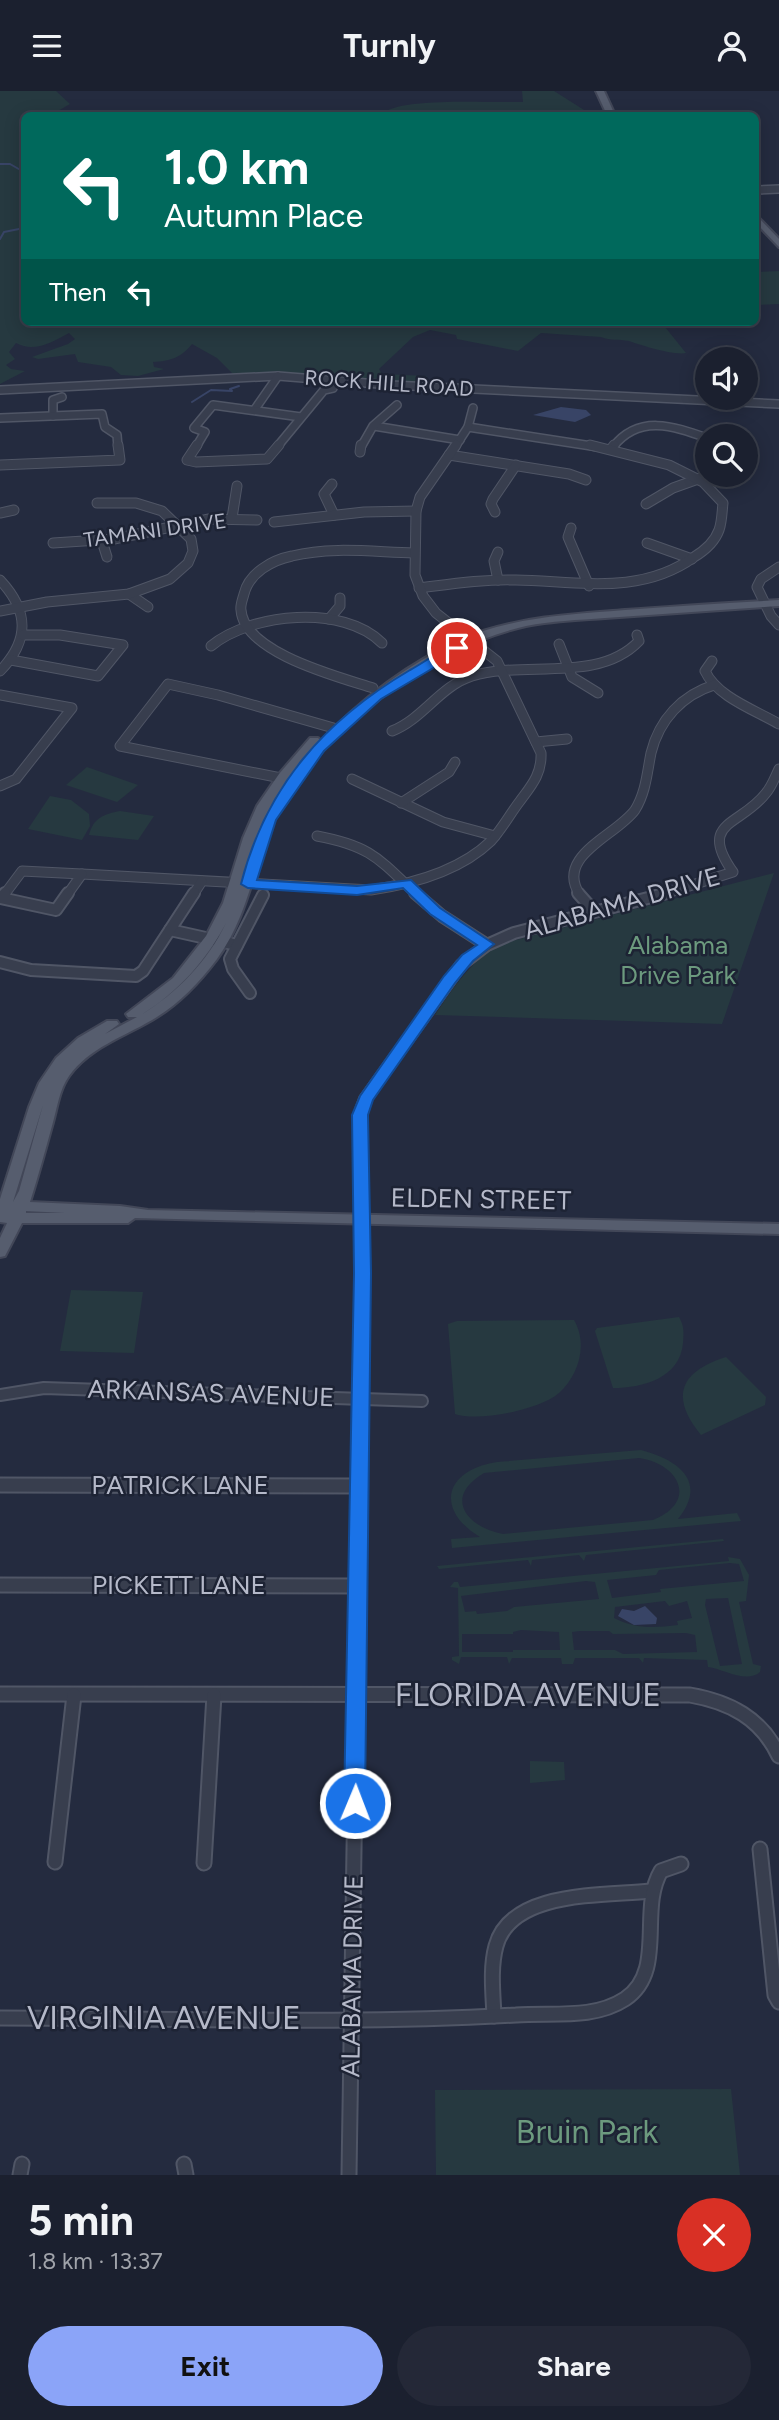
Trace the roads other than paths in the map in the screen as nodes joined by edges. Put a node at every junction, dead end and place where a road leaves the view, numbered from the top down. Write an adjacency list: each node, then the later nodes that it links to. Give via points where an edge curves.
1 (600, 91): 3 (main road)
2 (610, 91): 4 (main road)
3 (610, 112)
4 (620, 112)
5 (759, 213): 7 (main road)
6 (759, 221): 8 (main road)
7 (779, 233)
8 (779, 244)
9 (278, 376): 10 (street, ROCK HILL ROAD); 14 (street, ROCK HILL ROAD); 18 (street)
10 (61, 386): 12 (street, ROCK HILL ROAD); 13 (street)
11 (325, 388): 20 (street)
12 (0, 390)
13 (62, 397): 16 (street, via 69,399); 19 (street, via 53,400)
14 (779, 404)
15 (397, 405): 22 (street)
16 (70, 408): 19 (street); 31 (street, via 102,414 105,427 117,436 120,460)
17 (473, 408): 23 (street)
18 (255, 409): 20 (street); 30 (street, via 210,406 194,428 205,432 187,460)
19 (53, 416): 21 (street)
20 (301, 417): 30 (street)
21 (0, 418)
22 (374, 426): 25 (street); 27 (street, via 360,444)
23 (468, 427): 25 (street); 26 (street)
24 (695, 434): 26 (street, via 671,426 642,425 625,431)
25 (460, 440): 28 (street)
26 (611, 449): 33 (street, via 653,458)
27 (360, 452)
28 (449, 455): 32 (street); 42 (street)
29 (280, 458): 30 (street)
30 (267, 459)
31 (0, 465)
32 (516, 465): 35 (street); 43 (street, via 493,499)
33 (695, 477)
34 (695, 479): 40 (street)
35 (586, 480)
36 (332, 484): 45 (street, via 324,494)
37 (237, 486): 46 (street)
38 (707, 487): 57 (street, via 719,498 724,516 717,535)
39 (97, 503): 49 (street, via 144,504)
40 (646, 504)
41 (14, 510): 44 (street)
42 (416, 510): 45 (street); 55 (street)
43 (495, 512)
44 (0, 513)
45 (334, 515): 48 (street)
46 (232, 518): 47 (street, TAMANI DRIVE); 49 (street, TAMANI DRIVE)
47 (257, 520)
48 (274, 522)
49 (179, 525): 51 (street, TAMANI DRIVE); 63 (street, via 193,545 188,563 170,579)
50 (571, 528): 61 (street, via 568,537)
51 (102, 541): 52 (street, TAMANI DRIVE); 56 (street)
52 (53, 543)
53 (647, 543): 57 (street)
54 (498, 552): 60 (street, via 494,561)
55 (414, 553): 62 (street); 73 (street, via 313,552 273,562 256,574 243,595 242,613)
56 (107, 557)
57 (692, 559): 61 (street, via 648,578)
58 (779, 567): 66 (street, via 758,583)
59 (0, 580): 68 (street)
60 (498, 580): 61 (street); 62 (street)
61 (589, 586)
62 (419, 588): 76 (street, via 436,613)
63 (130, 594): 68 (street); 69 (street)
64 (779, 597): 66 (main road)
65 (340, 598): 71 (street, via 340,606)
66 (763, 601): 67 (main road); 72 (street); 76 (main road, via 538,615 508,620)
67 (779, 603)
68 (21, 607): 70 (street); 74 (street)
69 (148, 607)
70 (0, 611)
71 (329, 619): 73 (street, via 306,617); 77 (street, via 372,634)
72 (779, 625)
73 (248, 628): 79 (street, via 221,636); 86 (street, via 282,654)
74 (23, 635): 80 (street); 80 (street, via 60,635 123,645 98,676)
75 (637, 635): 82 (street, via 638,645 624,656)
76 (468, 639): 84 (street, via 493,656); 86 (main road, via 418,660); 90 (main road)
77 (382, 643)
78 (559, 644): 82 (street)
79 (211, 646)
80 (11, 660): 83 (street)
81 (712, 661): 85 (street, via 705,671)
82 (565, 666): 84 (street); 87 (street, via 578,682)
83 (0, 671)
84 (502, 671): 91 (street, via 455,682 408,724); 93 (street)
85 (714, 685): 89 (street); 107 (street, via 682,700 654,745 648,783 637,808 575,865 574,887)
86 (373, 688): 90 (main road)
87 (598, 693)
88 (0, 695): 98 (street, via 72,708 16,779)
89 (778, 721)
90 (332, 727): 96 (main road); 96 (street, via 168,684 120,746)
91 (392, 731)
92 (567, 739): 93 (street)
93 (536, 742): 101 (street, via 542,759 539,773)
94 (454, 762): 99 (street, via 449,772)
95 (779, 769): 107 (street, ALABAMA DRIVE, via 766,794 719,837 719,852 733,872)
96 (289, 779): 104 (main road)
97 (352, 779): 99 (street)
98 (0, 786)
99 (401, 803): 101 (street, via 443,823)
100 (317, 836): 105 (street, via 366,847)
101 (495, 836): 105 (street, via 476,853)
102 (82, 874): 102 (street, via 22,871 1,898 56,910); 103 (street)
103 (202, 881): 104 (street); 108 (street)
104 (242, 883): 105 (street, via 357,890); 109 (main road, via 234,923)
105 (406, 883): 110 (street, via 435,911)
106 (263, 895): 111 (street)
107 (594, 911): 110 (street, ALABAMA DRIVE)
108 (170, 930): 109 (street); 112 (street, via 136,976 32,970)
109 (217, 940): 111 (street); 114 (main road, via 156,1000 83,1039 53,1068 43,1085); 115 (main road, via 194,979 173,999 103,1039 64,1073)
110 (487, 944): 116 (street, ALABAMA DRIVE, via 449,979 362,1104)
111 (237, 945): 113 (street, via 230,959)
112 (0, 962)
113 (250, 993)
114 (1, 1211): 115 (main road, ELDEN STREET)
115 (19, 1212): 116 (main road, ELDEN STREET, via 108,1220 140,1215); 118 (main road)
116 (361, 1221): 117 (main road, ELDEN STREET); 120 (street, ALABAMA DRIVE)
117 (779, 1229)
118 (0, 1252)
119 (0, 1395): 120 (street, ARKANSAS AVENUE, via 44,1388)
120 (361, 1398): 121 (street, ARKANSAS AVENUE); 123 (street, ALABAMA DRIVE)
121 (422, 1401)
122 (0, 1485): 123 (street, PATRICK LANE)
123 (359, 1486): 125 (street, ALABAMA DRIVE)
124 (0, 1585): 125 (street, PICKETT LANE)
125 (358, 1586): 129 (street, ALABAMA DRIVE)
126 (0, 1695): 127 (street, FLORIDA AVENUE)
127 (74, 1695): 128 (street, FLORIDA AVENUE); 132 (street)
128 (214, 1695): 129 (street, FLORIDA AVENUE); 133 (street)
129 (356, 1695): 130 (street, FLORIDA AVENUE, via 705,1697 748,1714 767,1733); 140 (street, ALABAMA DRIVE)
130 (779, 1756)
131 (760, 1849): 136 (street)
132 (55, 1862)
133 (204, 1863)
134 (681, 1864): 135 (street, via 659,1872)
135 (650, 1891): 138 (street, via 551,1901 513,1918 493,1949); 138 (street, VIRGINIA AVENUE, via 651,1959 633,1991 595,2011)
136 (776, 1965): 137 (street)
137 (779, 2002)
138 (494, 2016): 140 (street, VIRGINIA AVENUE)
139 (0, 2018): 140 (street, VIRGINIA AVENUE)
140 (351, 2019): 141 (street, ALABAMA DRIVE)
141 (349, 2175)

